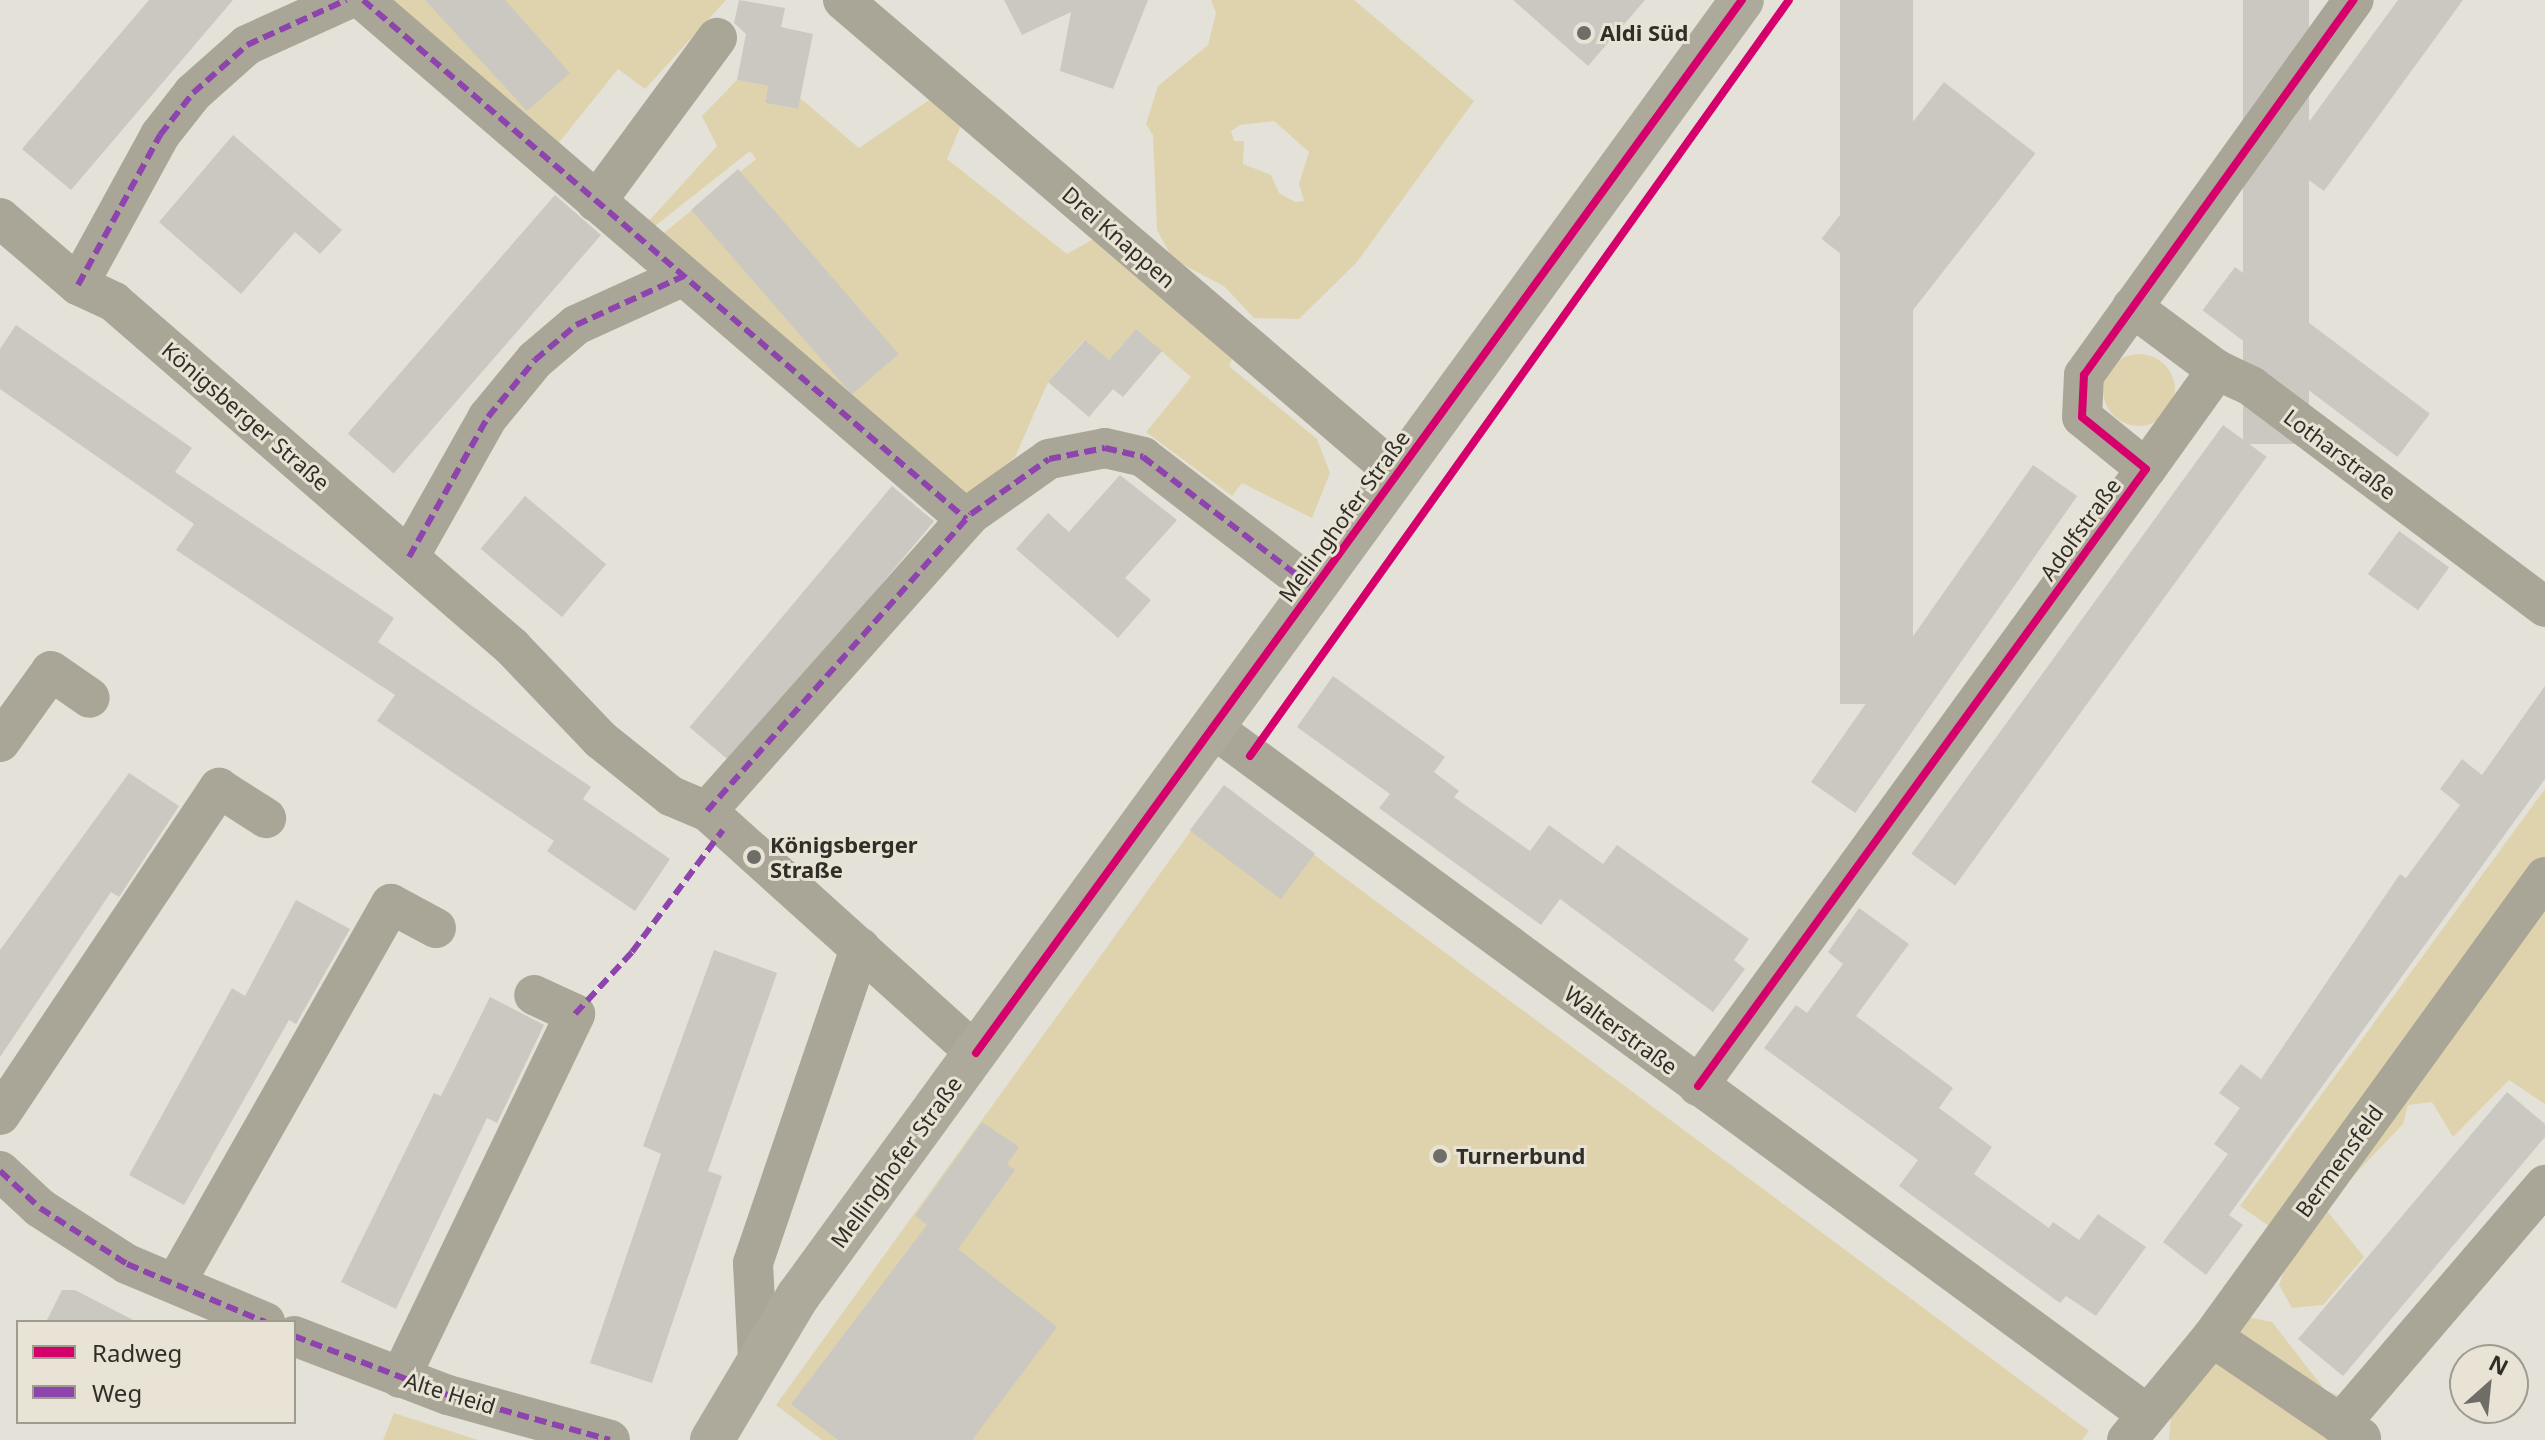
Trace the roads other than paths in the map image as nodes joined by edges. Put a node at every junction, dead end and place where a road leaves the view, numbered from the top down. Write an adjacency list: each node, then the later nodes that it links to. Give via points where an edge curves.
1 (346, 0): 10 (street, via 247,45 193,93 160,135)
2 (363, 0): 7 (street)
3 (843, 0): 14 (street, Drei Knappen)
4 (1742, 0): 14 (main road, Mellinghofer Straße)
5 (2353, 0): 11 (street, Adolfstraße)
6 (717, 38): 7 (street)
7 (596, 202): 9 (street)
8 (0, 218): 10 (street, Königsberger Straße)
9 (682, 277): 15 (street); 16 (street, via 576,325 535,360 488,417)
10 (78, 285): 16 (street, Königsberger Straße, via 114,302)
11 (2132, 307): 12 (street, Lotharstraße); 13 (street, Adolfstraße, via 2090,364 2077,397 2089,427)
12 (2217, 370): 13 (street, Adolfstraße); 18 (street, Lotharstraße, via 2251,386)
13 (2146, 469): 29 (street, Adolfstraße)
14 (1396, 473): 17 (main road, Mellinghofer Straße)
15 (966, 519): 17 (street, via 1008,482 1049,459 1124,451 1161,468); 22 (street)
16 (409, 557): 22 (street, Königsberger Straße, via 512,647 601,740 671,796)
17 (1314, 588): 20 (main road, Mellinghofer Straße)
18 (2545, 607)
19 (90, 698): 21 (street, via 51,671)
20 (1213, 728): 28 (main road, Mellinghofer Straße); 29 (street, Walterstraße)
21 (0, 742)
22 (707, 811): 26 (street, Königsberger Straße)
23 (266, 818): 30 (street, via 219,788)
24 (2545, 877): 36 (street, Bermensfeld)
25 (436, 928): 33 (street, via 391,904)
26 (860, 948): 28 (street, Königsberger Straße); 37 (street, via 753,1263)
27 (534, 995): 38 (street, via 575,1014)
28 (976, 1053): 37 (main road, Mellinghofer Straße)
29 (1698, 1086): 39 (street, Walterstraße)
30 (0, 1115)
31 (0, 1171): 33 (street, via 61,1223 127,1264)
32 (2545, 1185): 40 (street)
33 (176, 1282): 34 (street)
34 (261, 1320)
35 (296, 1337): 38 (street, Alte Heid)
36 (2212, 1337): 39 (street, Bermensfeld); 40 (street)
37 (758, 1359): 42 (main road, Mellinghofer Straße)
38 (400, 1378): 41 (street, Alte Heid)
39 (2137, 1427)
40 (2352, 1432)
41 (610, 1440)
42 (712, 1440)

